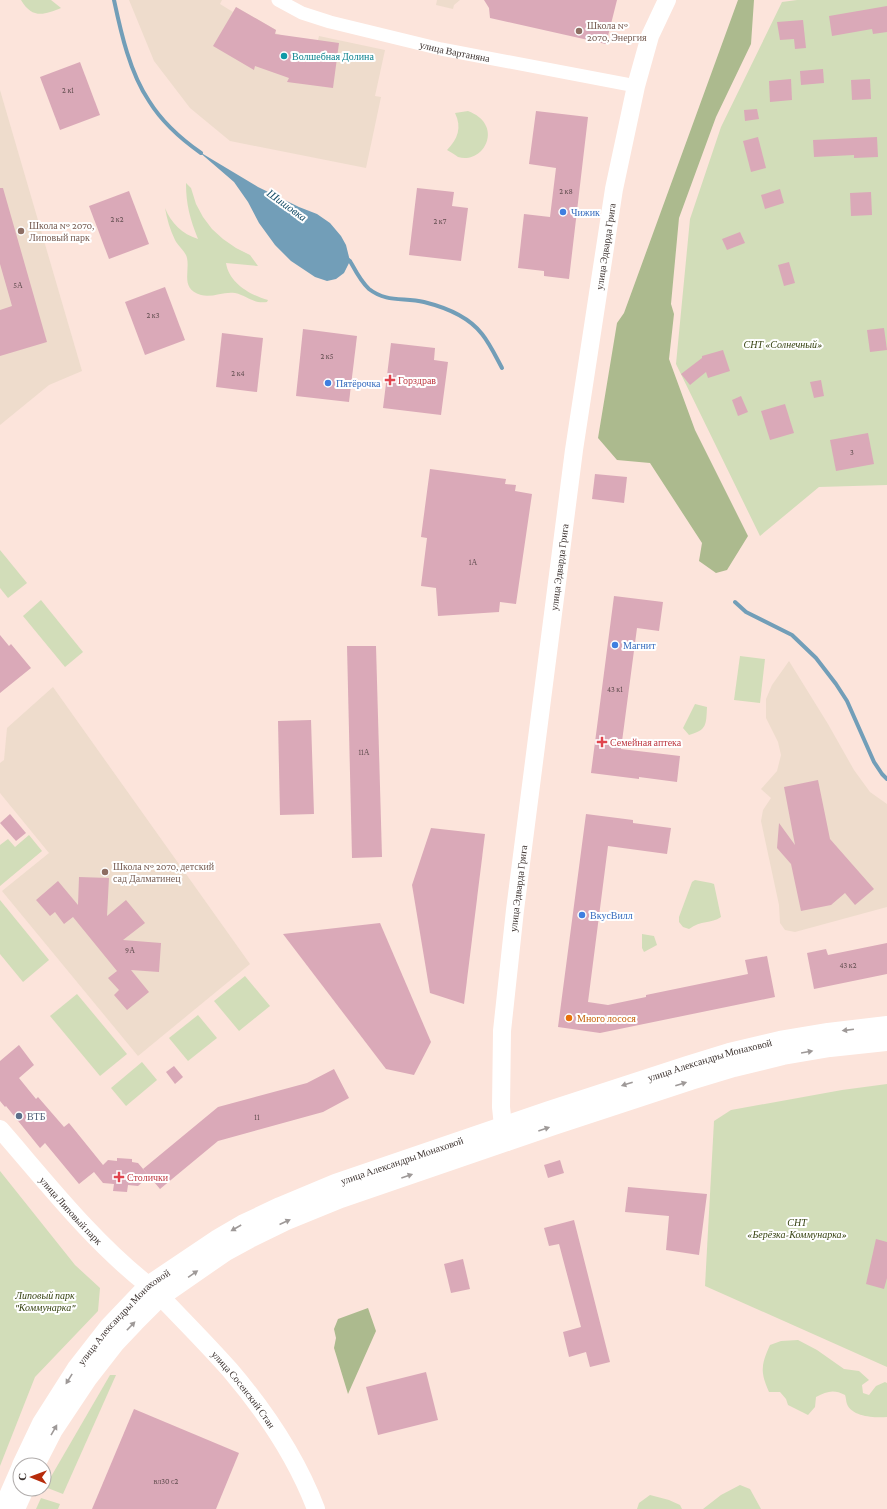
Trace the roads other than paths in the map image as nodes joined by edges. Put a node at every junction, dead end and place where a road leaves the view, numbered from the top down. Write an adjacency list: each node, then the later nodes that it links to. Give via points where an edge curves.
1 (278, 0): 3 (street, улица Вартаняна, via 302,13 330,22 434,48)
2 (667, 0): 3 (main road, улица Эдварда Грига, via 650,36)
3 (636, 86): 7 (main road, улица Эдварда Грига, via 614,189 576,433 531,780 502,1031 501,1107)
4 (887, 1025): 7 (main road, улица Александры Монаховой, one-way to 7, via 780,1040 729,1052 615,1088)
5 (887, 1042): 7 (main road, улица Александры Монаховой, one-way to 5, via 620,1104 734,1068 783,1056)
6 (0, 1129): 8 (main road, улица Липовый парк, via 94,1237)
7 (505, 1134): 8 (main road, улица Александры Монаховой, via 287,1221)
8 (155, 1291): 9 (main road, улица Александры Монаховой, one-way to 9, via 104,1331 76,1368 41,1423); 10 (main road, улица Александры Монаховой, one-way to 8, via 54,1430 88,1378); 15 (main road, улица Сосенский Стан, via 230,1370 265,1415 288,1451)
9 (25, 1457)
10 (40, 1457)
11 (12, 1486): 13 (main road, улица Александры Монаховой)
12 (21, 1497): 14 (main road)
13 (2, 1509)
14 (16, 1509)
15 (316, 1509)

